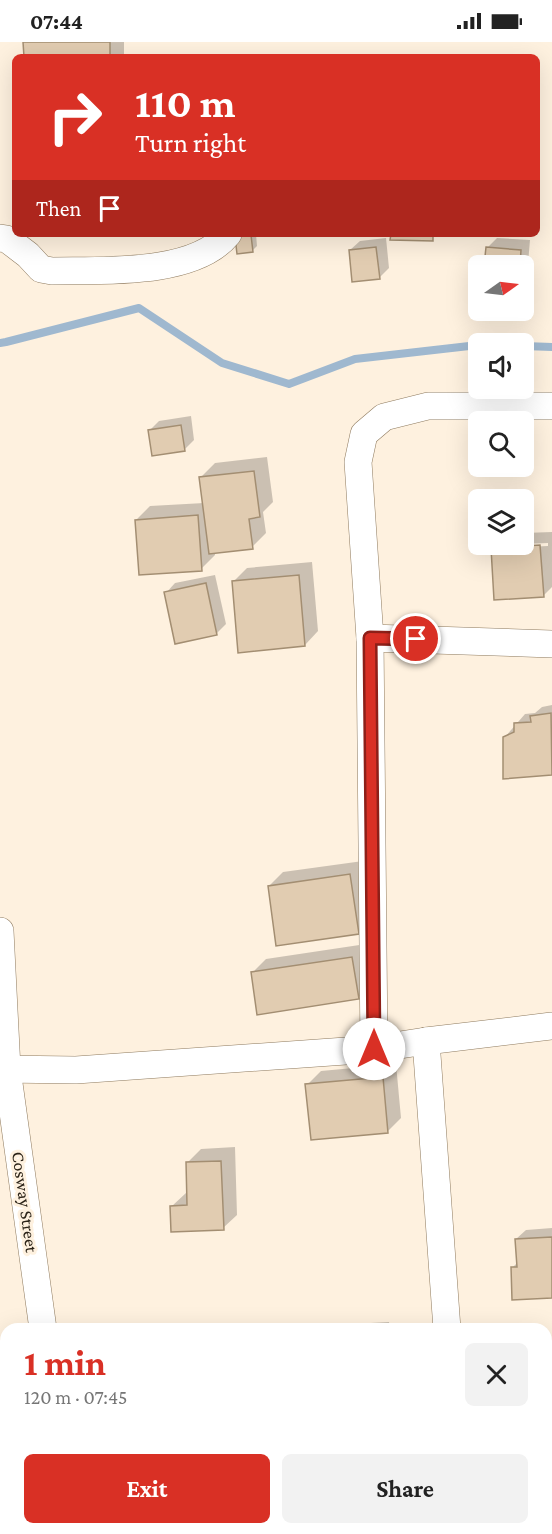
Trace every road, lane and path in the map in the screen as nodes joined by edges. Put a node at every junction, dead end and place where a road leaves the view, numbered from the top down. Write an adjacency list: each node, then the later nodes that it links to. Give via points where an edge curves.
1 (225, 237): 2 (street, via 193,259 135,270 52,272 41,269 21,249)
2 (0, 238)
3 (552, 406): 4 (street, via 428,406 384,417 364,434 358,462)
4 (370, 638): 5 (street); 9 (street)
5 (552, 644)
6 (0, 931): 10 (street, Cosway Street)
7 (552, 1026): 8 (street)
8 (426, 1041): 9 (street); 12 (street)
9 (374, 1049): 10 (street, via 76,1070)
10 (3, 1069): 11 (street, Cosway Street)
11 (42, 1323)
12 (447, 1323)

